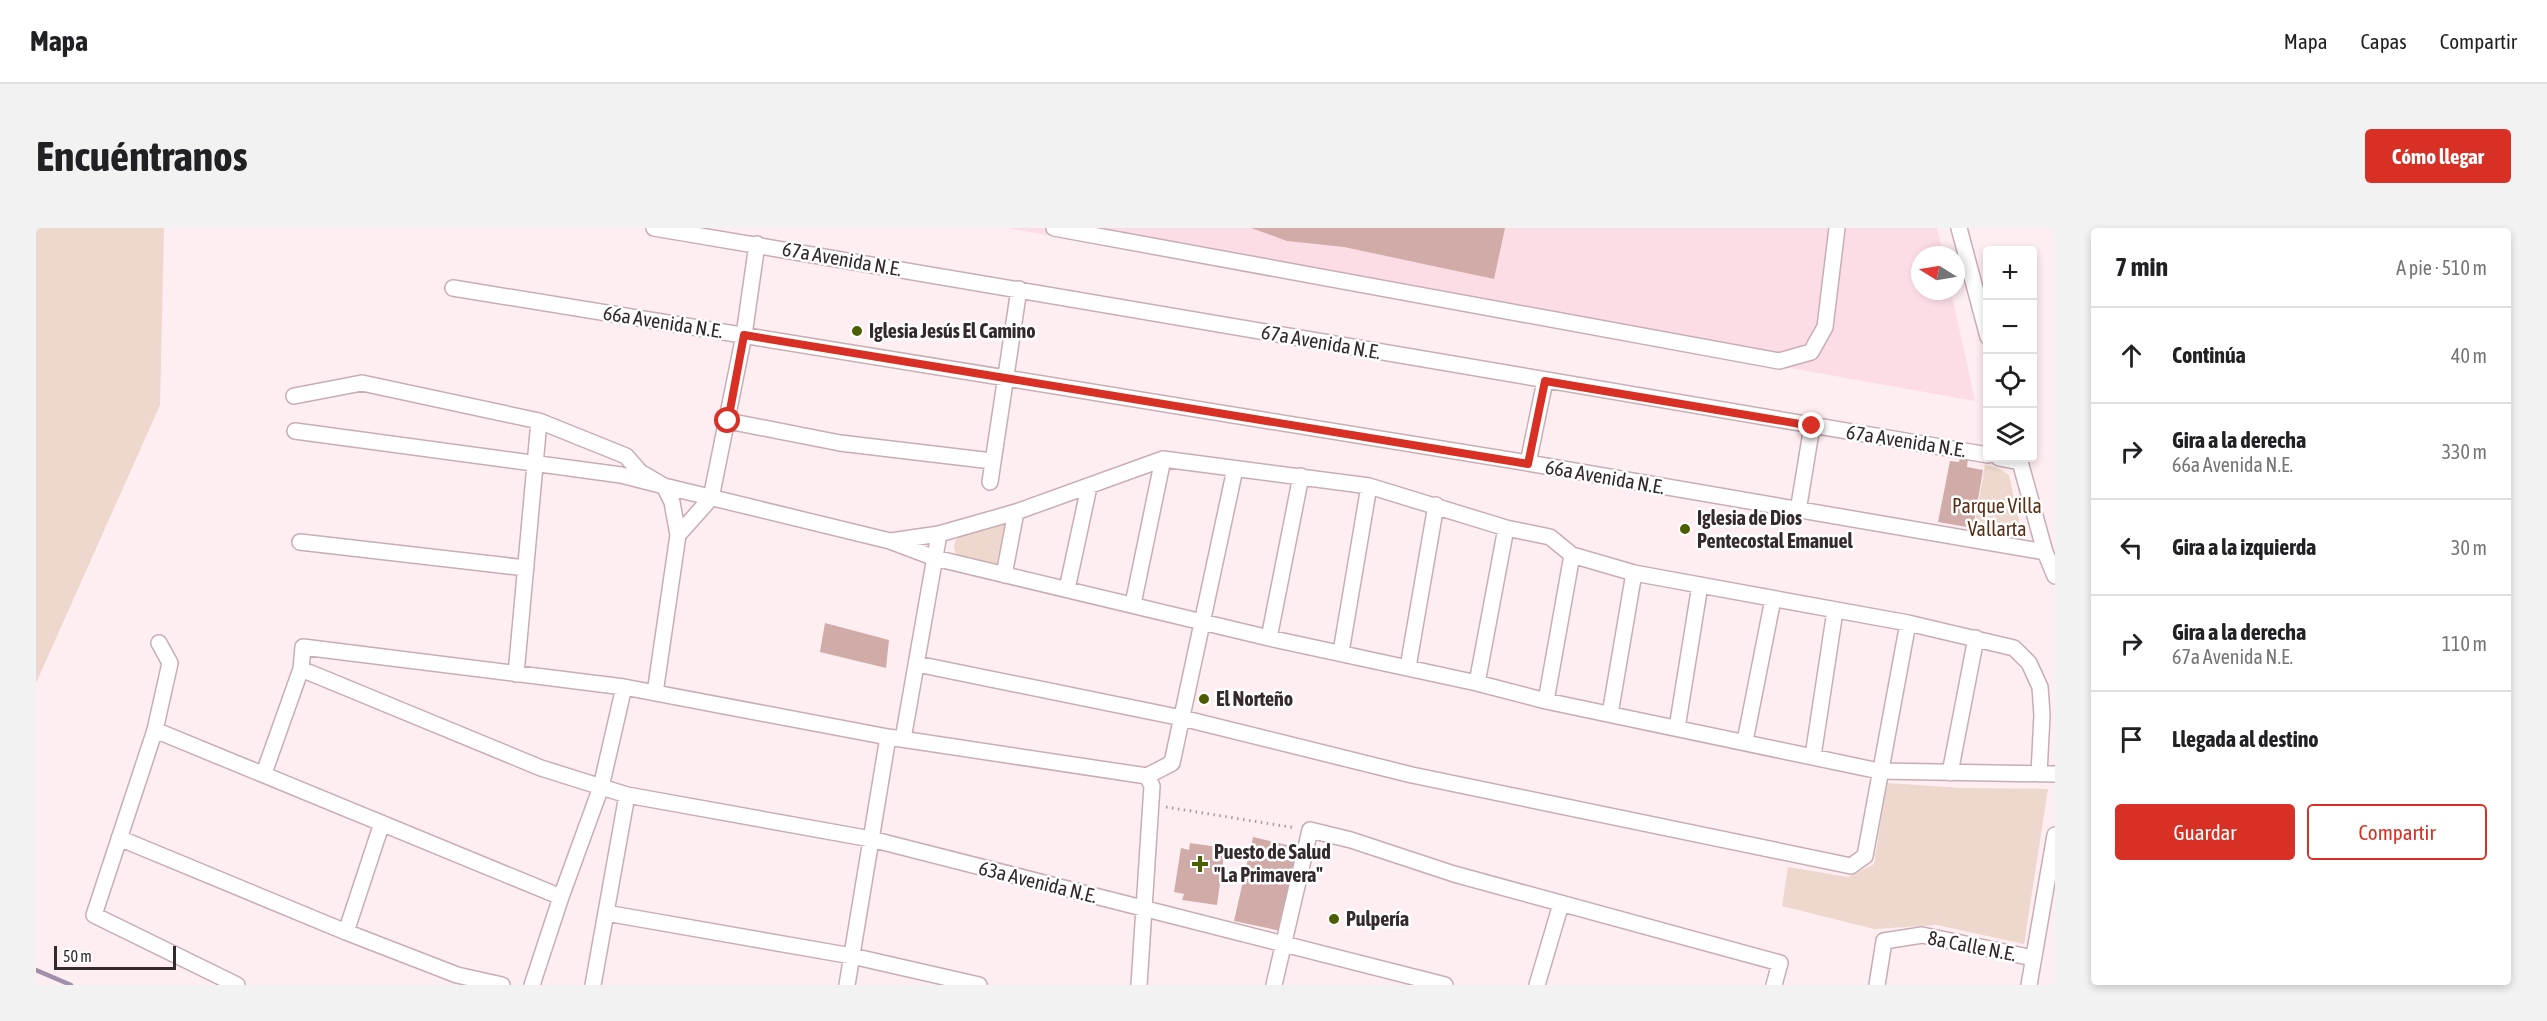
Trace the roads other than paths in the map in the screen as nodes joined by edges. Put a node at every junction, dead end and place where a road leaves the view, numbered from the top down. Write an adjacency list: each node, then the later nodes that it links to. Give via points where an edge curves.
1 (654, 228): 5 (street, 67a Avenida N.E.)
2 (1054, 228): 3 (street, via 1779,361 1811,352 1825,327)
3 (1837, 228)
4 (1959, 228): 8 (street)
5 (757, 244): 7 (street, 67a Avenida N.E.); 9 (street)
6 (453, 288): 9 (street, 66a Avenida N.E.)
7 (1019, 289): 10 (street); 11 (street, 67a Avenida N.E.)
8 (1983, 318)
9 (744, 335): 10 (street, 66a Avenida N.E.); 14 (street)
10 (1005, 377): 19 (street); 22 (street, 66a Avenida N.E.)
11 (1545, 381): 15 (street, 67a Avenida N.E.); 22 (street)
12 (294, 396): 13 (street, via 362,383)
13 (539, 421): 21 (street); 26 (street, via 626,456 640,472)
14 (728, 421): 19 (street, via 840,443); 29 (street)
15 (1812, 426): 17 (street, 67a Avenida N.E.); 31 (street)
16 (295, 430): 21 (street)
17 (1983, 454)
18 (1163, 459): 23 (street); 28 (street); 48 (street)
19 (992, 461): 25 (street)
20 (2021, 462): 38 (street)
21 (535, 463): 26 (street, via 621,475); 41 (street)
22 (1528, 464): 31 (street, 66a Avenida N.E.)
23 (1235, 470): 24 (street); 50 (street)
24 (1301, 476): 27 (street); 52 (street)
25 (990, 482)
26 (663, 486): 29 (street); 35 (street, via 672,502)
27 (1369, 486): 30 (street); 55 (street)
28 (1089, 487): 32 (street); 46 (street)
29 (714, 488): 35 (street); 36 (street)
30 (1436, 505): 33 (street); 57 (street)
31 (1798, 510): 38 (street, 66a Avenida N.E.)
32 (1016, 512): 34 (street); 43 (street)
33 (1506, 528): 39 (street, via 1550,537); 60 (street)
34 (939, 534): 36 (street); 40 (street)
35 (678, 535): 62 (street)
36 (890, 541): 40 (street)
37 (300, 542): 41 (street)
38 (2045, 552): 44 (street)
39 (1572, 555): 42 (street); 63 (street)
40 (935, 558): 43 (street); 56 (street)
41 (526, 568): 59 (street)
42 (1634, 573): 45 (street); 64 (street)
43 (1004, 574): 46 (street)
44 (2055, 576)
45 (1700, 585): 47 (street); 66 (street)
46 (1067, 589): 48 (street)
47 (1773, 598): 49 (street); 69 (street)
48 (1133, 604): 50 (street)
49 (1835, 611): 51 (street); 70 (street)
50 (1202, 620): 52 (street); 65 (street)
51 (1908, 623): 53 (street); 71 (street)
52 (1269, 638): 55 (street)
53 (1976, 638): 73 (street); 74 (street, via 2014,648 2029,663 2040,687)
54 (159, 643): 67 (street, via 170,663)
55 (1341, 652): 57 (street)
56 (917, 664): 65 (street); 68 (street)
57 (1408, 667): 60 (street)
58 (301, 669): 59 (street, via 303,647); 72 (street); 77 (street, 63a Avenida N.E., via 541,768)
59 (516, 674): 61 (street)
60 (1477, 683): 63 (street)
61 (624, 687): 62 (street); 77 (street)
62 (655, 693): 68 (street)
63 (1546, 701): 64 (street)
64 (1610, 714): 66 (street)
65 (1182, 718): 71 (street, via 1412,775 1851,866 1865,856); 76 (street, via 1172,763)
66 (1677, 728): 69 (street)
67 (155, 730): 72 (street); 81 (street)
68 (896, 738): 76 (street); 82 (street)
69 (1745, 741): 70 (street)
70 (1813, 756): 71 (street)
71 (1879, 771): 73 (street)
72 (264, 773): 79 (street)
73 (1950, 773): 74 (street)
74 (2038, 774): 75 (street)
75 (2055, 774)
76 (1147, 776): 85 (street, via 1152,786)
77 (600, 787): 78 (street, 63a Avenida N.E.); 83 (street)
78 (627, 795): 82 (street, 63a Avenida N.E.); 86 (street)
79 (381, 823): 83 (street); 87 (street)
80 (2055, 835): 90 (street)
81 (119, 838): 87 (street); 91 (street, via 94,915)
82 (871, 839): 85 (street, 63a Avenida N.E.); 89 (street)
83 (561, 897): 93 (street)
84 (1561, 904): 88 (street, via 1310,830); 100 (street); 101 (street, via 1780,963)
85 (1144, 909): 88 (street, 63a Avenida N.E.); 97 (street)
86 (606, 913): 89 (street); 94 (street)
87 (346, 932): 92 (street, via 457,975)
88 (1284, 943): 98 (street); 99 (street, 63a Avenida N.E.)
89 (852, 956): 95 (street); 96 (street)
90 (2033, 958): 102 (street, 8a Calle N.E., via 1922,935 1884,941); 103 (street)
91 (237, 985)
92 (502, 985)
93 (532, 985)
94 (593, 985)
95 (847, 985)
96 (978, 985)
97 (1139, 985)
98 (1274, 985)
99 (1445, 985)
100 (1537, 985)
101 (1774, 985)
102 (1876, 985)
103 (2029, 985)

